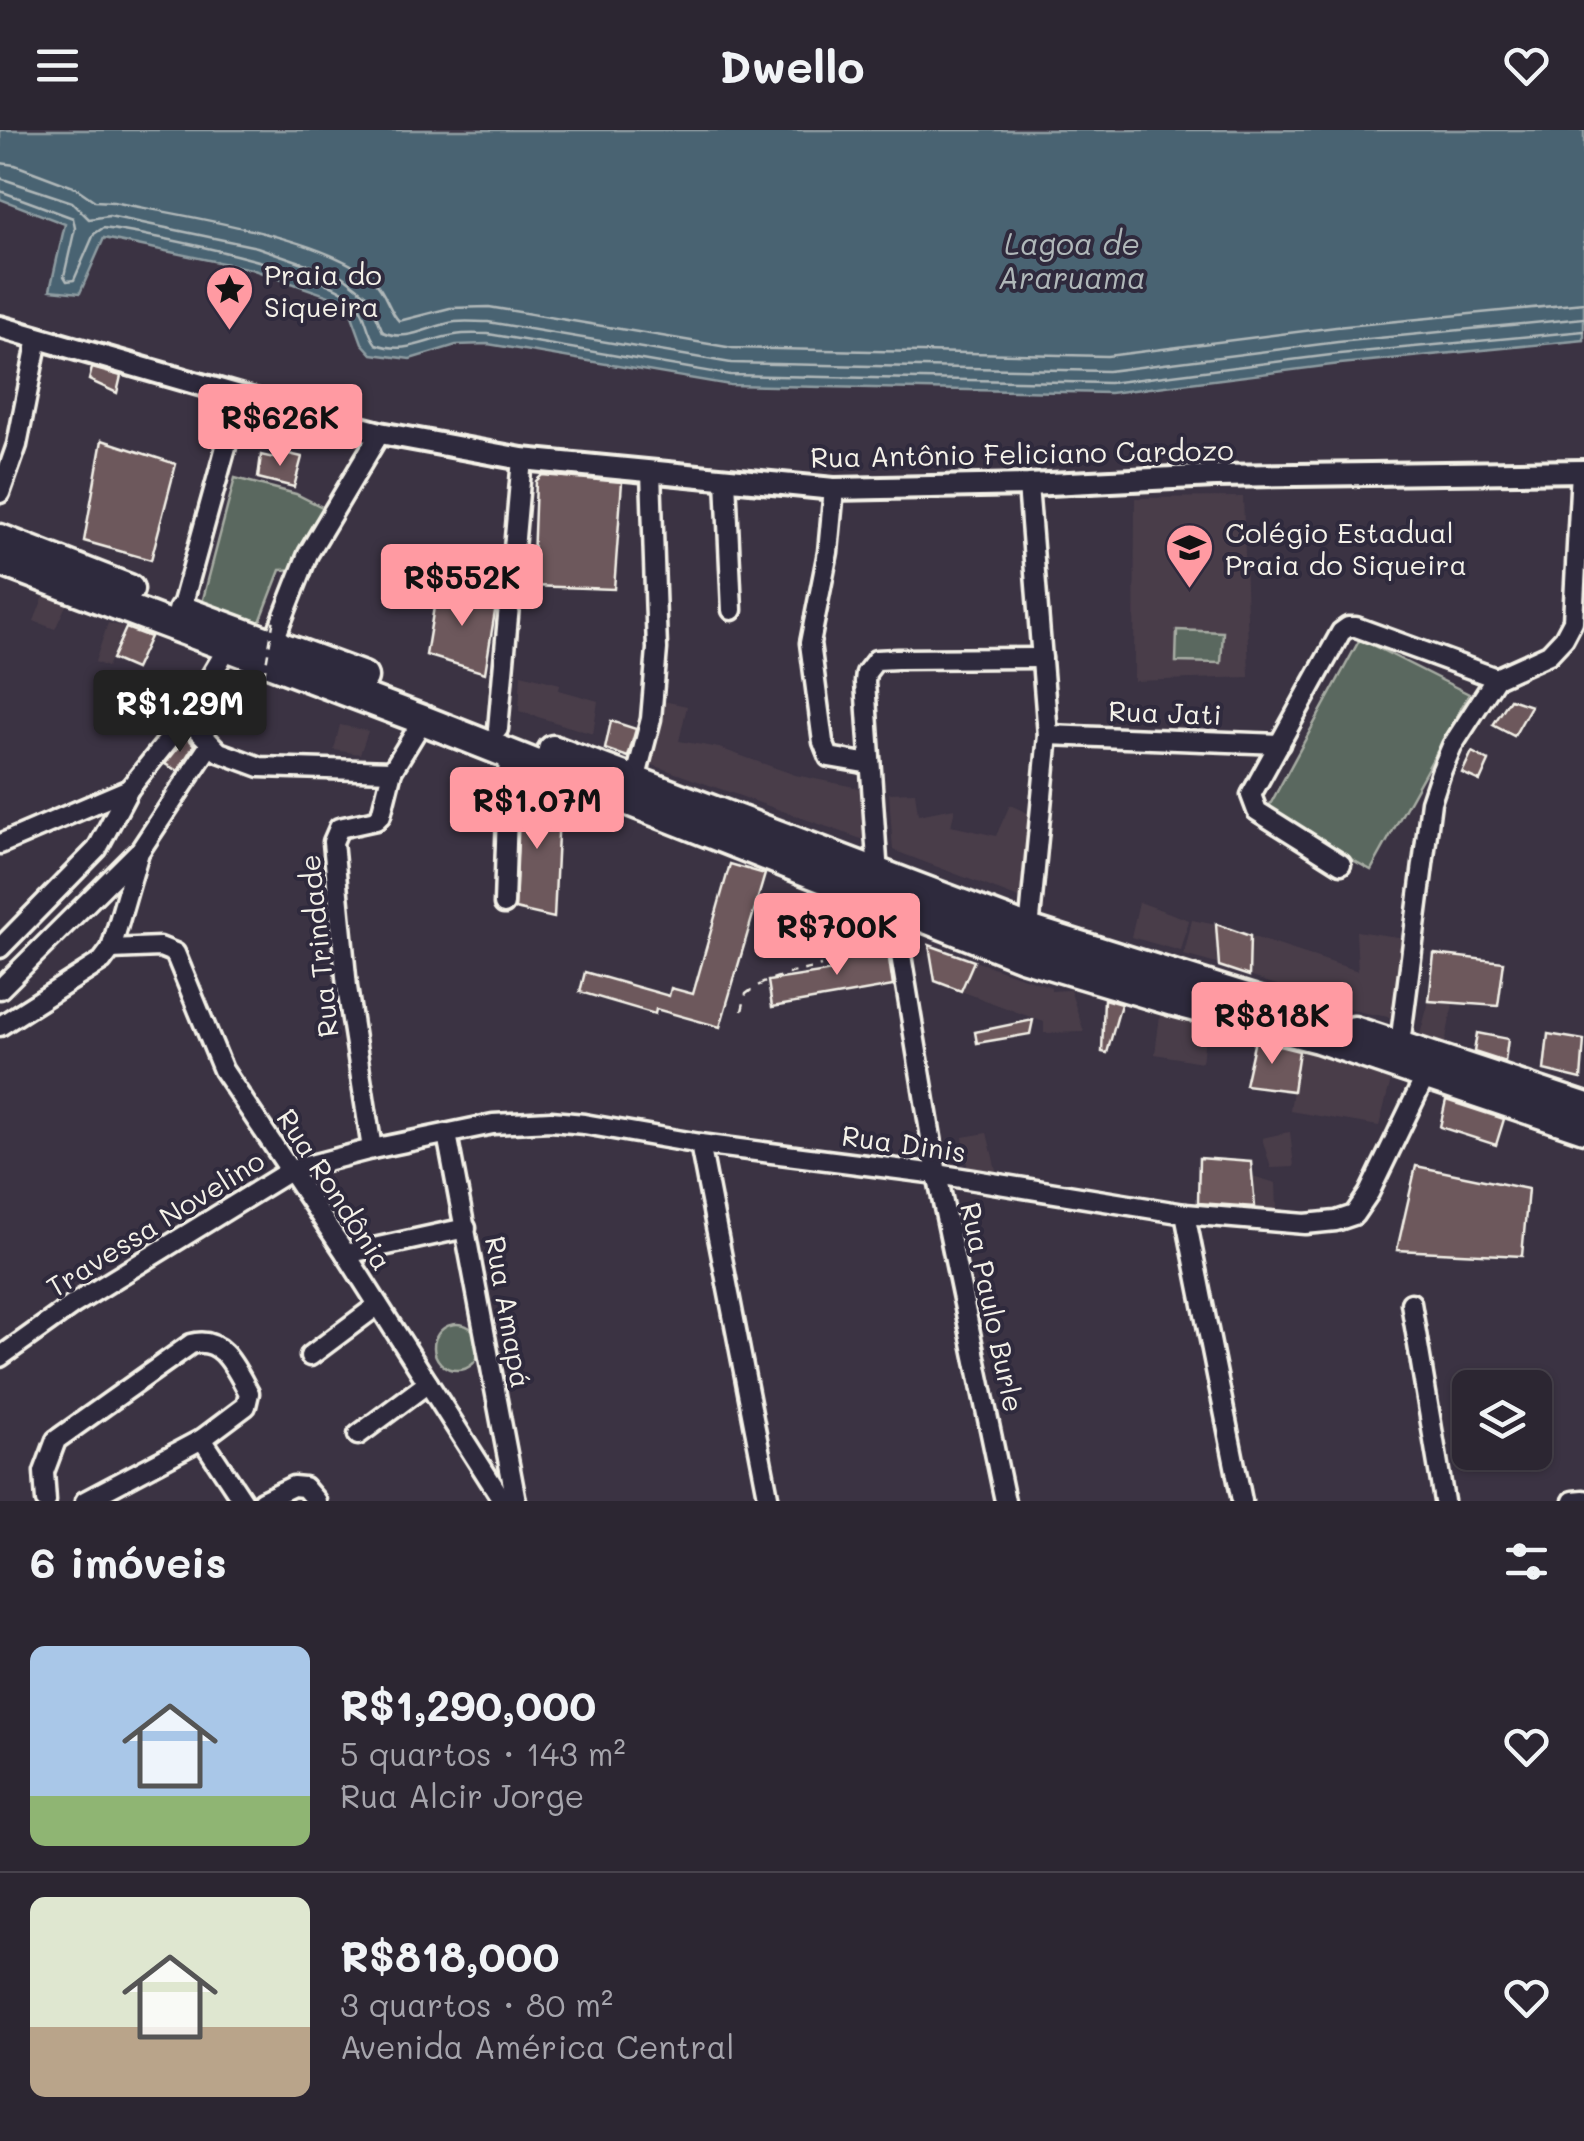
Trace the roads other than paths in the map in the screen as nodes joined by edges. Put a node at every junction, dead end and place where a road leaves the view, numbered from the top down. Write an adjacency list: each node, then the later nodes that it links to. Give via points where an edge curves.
1 (0, 326): 2 (street, Rua Antônio Feliciano Cardozo)
2 (38, 338): 3 (street, Rua Antônio Feliciano Cardozo); 11 (street)
3 (240, 396): 4 (street, Rua Antônio Feliciano Cardozo); 14 (street)
4 (380, 432): 5 (street, Rua Antônio Feliciano Cardozo); 19 (street, via 308,554)
5 (522, 459): 7 (street, Rua Antônio Feliciano Cardozo); 24 (street)
6 (1583, 471): 9 (street, Rua Antônio Feliciano Cardozo); 16 (street)
7 (650, 472): 8 (street, Rua Antônio Feliciano Cardozo); 29 (street, via 655,683)
8 (726, 479): 10 (street, Rua Antônio Feliciano Cardozo); 15 (street)
9 (1028, 486): 10 (street, Rua Antônio Feliciano Cardozo); 18 (street)
10 (834, 489): 27 (street, via 810,643 814,689 829,758)
11 (0, 493)
12 (0, 539): 14 (highway)
13 (0, 560): 17 (highway)
14 (181, 610): 19 (highway)
15 (732, 610)
16 (1578, 623): 20 (street, via 1548,654)
17 (228, 648): 19 (highway); 21 (street)
18 (1042, 658): 23 (street); 27 (street, via 876,660 865,682)
19 (266, 660): 22 (highway); 24 (highway)
20 (1496, 678): 25 (street, via 1348,626); 42 (street, via 1452,746 1431,802)
21 (186, 718): 26 (street); 30 (street)
22 (423, 720): 24 (highway); 28 (street, Rua Trindade)
23 (1048, 735): 25 (street, Rua Jati); 37 (street)
24 (503, 741): 29 (highway); 35 (highway); 36 (street)
25 (1280, 744): 33 (street, via 1254,787 1252,803)
26 (209, 746): 28 (street, via 260,768); 32 (street)
27 (870, 764): 34 (street)
28 (392, 771): 47 (street, Rua Trindade, via 381,815 339,828 333,842)
29 (635, 781): 34 (highway)
30 (129, 788): 31 (street); 38 (street, via 97,849)
31 (0, 844)
32 (138, 852): 39 (street); 40 (street)
33 (1341, 864)
34 (878, 874): 35 (highway)
35 (911, 899): 37 (highway); 43 (highway, via 1022,956); 49 (street, Rua Paulo Burle, via 900,941)
36 (504, 904)
37 (1029, 930): 42 (highway)
38 (0, 948)
39 (112, 949): 41 (street, via 102,962); 48 (street, Rua Rondônia, via 160,947 175,953 217,1059)
40 (0, 989)
41 (0, 1026)
42 (1400, 1044): 44 (highway)
43 (1427, 1073): 44 (highway); 50 (street, Rua Dinis, via 1354,1215 1306,1224)
44 (1581, 1116)
45 (446, 1134): 46 (street, Rua Dinis, via 552,1122); 47 (street, Rua Dinis); 51 (street, Rua Amapá)
46 (700, 1144): 49 (street, Rua Dinis); 68 (street)
47 (372, 1149): 48 (street, Rua Dinis)
48 (291, 1170): 52 (street, Rua Rondônia); 56 (street, Travessa Novelino)
49 (937, 1174): 50 (street, Rua Dinis); 69 (street, Rua Paulo Burle)
50 (1185, 1214): 70 (street)
51 (466, 1228): 52 (street); 67 (street, Rua Amapá)
52 (346, 1254): 54 (street, Rua Rondônia)
53 (1411, 1304): 71 (street)
54 (378, 1305): 55 (street); 57 (street, Rua Rondônia)
55 (310, 1356)
56 (0, 1357)
57 (428, 1383): 58 (street); 66 (street, Rua Rondônia)
58 (358, 1434)
59 (202, 1439): 61 (street, via 250,1397 228,1357 201,1341 56,1440 44,1472); 62 (street); 63 (street)
60 (1584, 1500): 72 (street)
61 (46, 1501)
62 (85, 1501)
63 (242, 1501)
64 (262, 1501): 65 (street, via 293,1486 304,1487)
65 (316, 1501)
66 (502, 1501)
67 (516, 1501)
68 (769, 1501)
69 (1005, 1501)
70 (1242, 1501)
71 (1444, 1501)
72 (1573, 1501)

